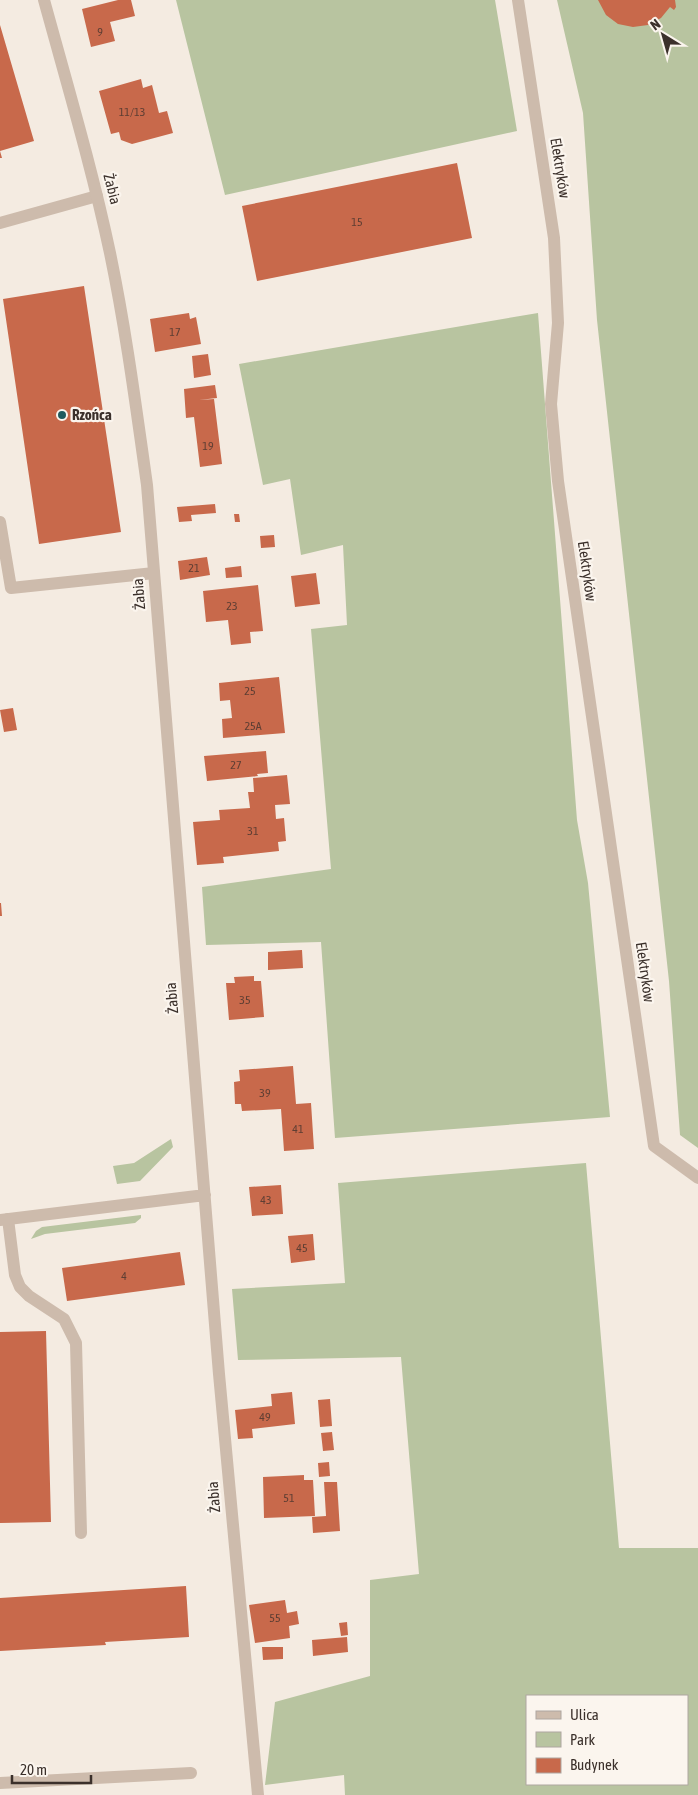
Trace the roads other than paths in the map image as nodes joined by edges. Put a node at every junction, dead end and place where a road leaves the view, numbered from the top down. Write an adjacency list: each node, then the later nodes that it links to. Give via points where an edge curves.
1 (44, 0): 3 (street, Żabia)
2 (518, 0): 7 (street, Elektryków, via 554,238 558,323 551,404 558,481 654,1146)
3 (97, 196): 4 (street); 6 (street, Żabia, via 135,396)
4 (0, 223)
5 (0, 522): 6 (street, via 11,588)
6 (154, 574): 8 (street, Żabia)
7 (698, 1178)
8 (205, 1195): 9 (street); 13 (street, Żabia)
9 (4, 1219): 10 (street, via 20,1287 64,1319 76,1343)
10 (81, 1533)
11 (191, 1773): 12 (street)
12 (0, 1783)
13 (258, 1795)

